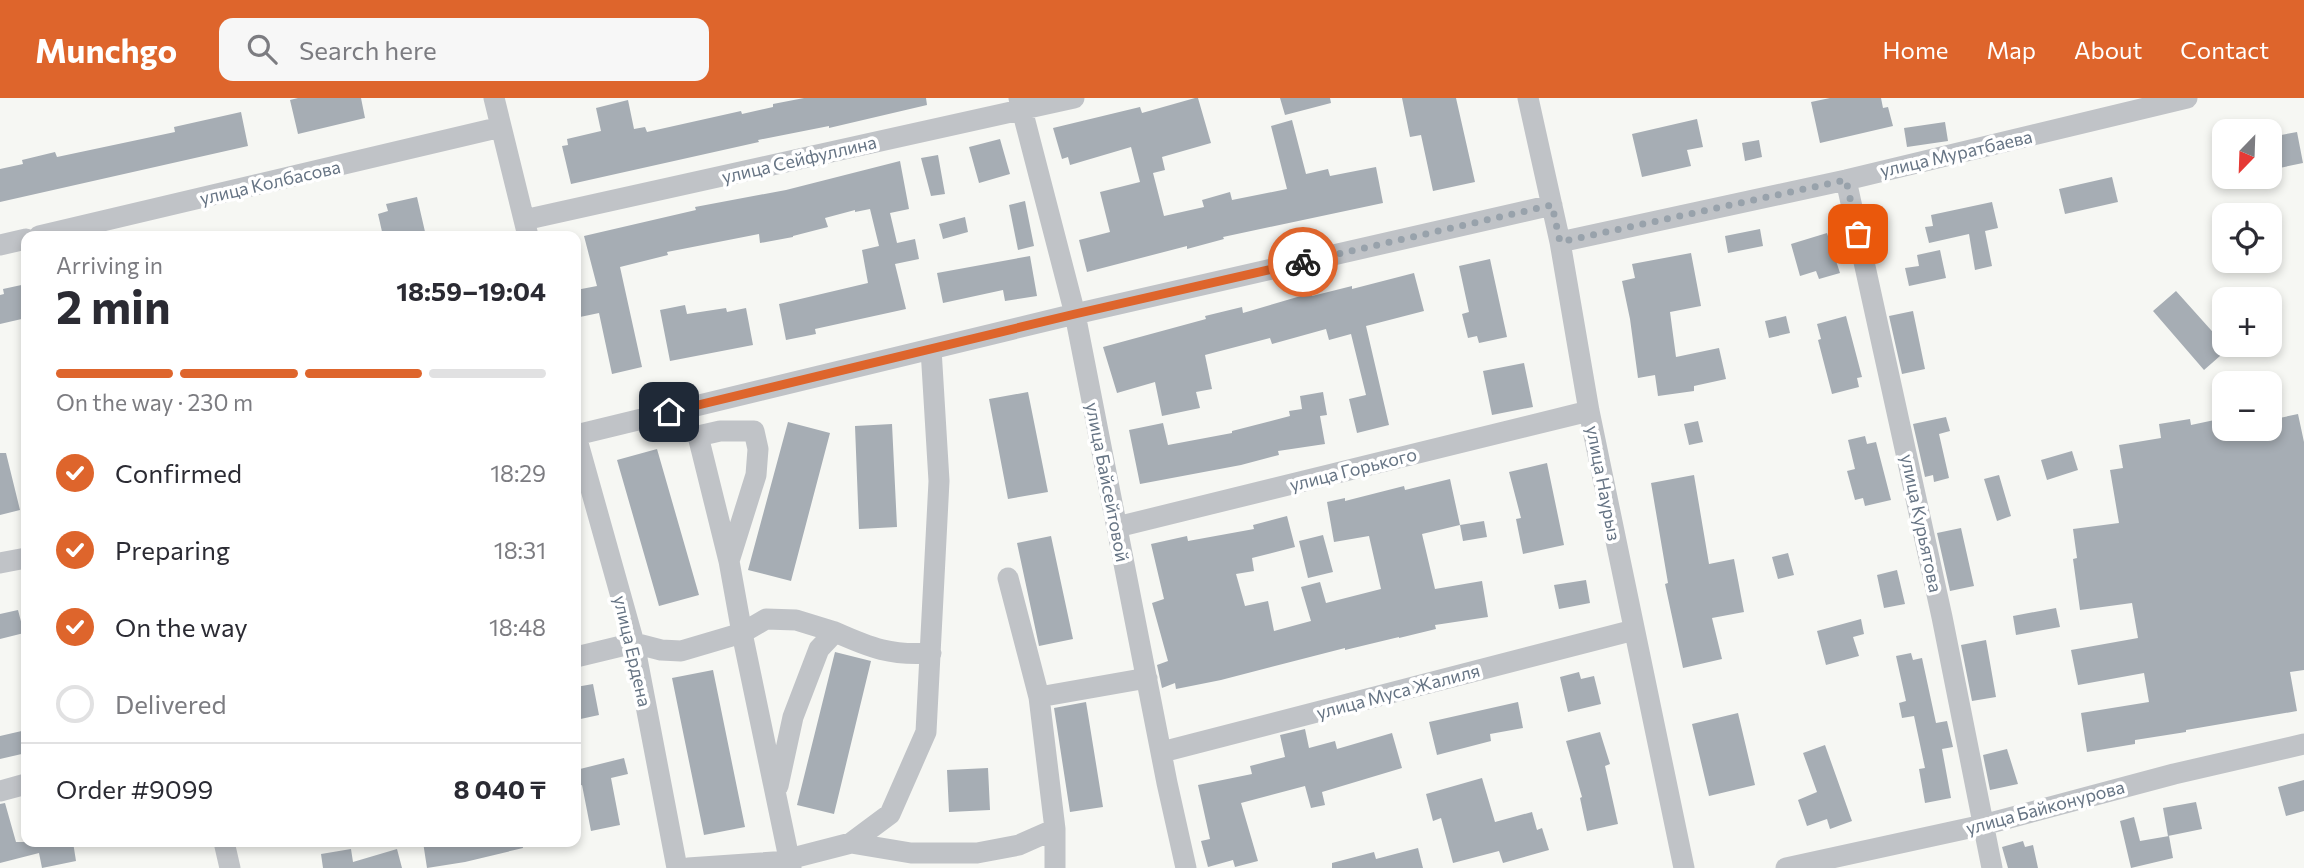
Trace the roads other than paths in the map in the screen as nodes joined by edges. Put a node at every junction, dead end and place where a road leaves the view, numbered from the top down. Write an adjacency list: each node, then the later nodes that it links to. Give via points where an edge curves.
1 (494, 98): 6 (street)
2 (1074, 98): 5 (street, улица Сейфуллина)
3 (1528, 98): 8 (street, улица Наурыз)
4 (2187, 98): 7 (street, улица Муратбаева)
5 (1020, 104): 9 (street, улица Сейфуллина); 14 (street, улица Байсейтовой)
6 (501, 127): 9 (street); 10 (street, улица Колбасова)
7 (1846, 180): 12 (street, улица Муратбаева); 37 (street, улица Курьятова)
8 (1552, 205): 12 (street, улица Наурыз); 14 (street)
9 (526, 228)
10 (59, 231)
11 (21, 240): 13 (street)
12 (1560, 242): 16 (street, улица Наурыз)
13 (0, 245)
14 (1075, 314): 15 (street); 19 (street, улица Байсейтовой)
15 (930, 349): 17 (street); 28 (street, via 939,481)
16 (1589, 411): 19 (street, улица Горького); 24 (street, улица Наурыз)
17 (581, 435)
18 (581, 454): 27 (street, улица Ердена)
19 (1117, 527): 30 (street, улица Байсейтовой)
20 (21, 559): 22 (street)
21 (729, 561): 21 (street, via 698,436 754,431 756,475); 26 (street)
22 (0, 563)
23 (1008, 578): 31 (street)
24 (1634, 630): 33 (street, улица Муса Жалиля); 47 (street, улица Наурыз)
25 (835, 632): 26 (street, via 796,620 766,619); 28 (street, via 874,649 906,655); 36 (street, via 819,649 793,717)
26 (742, 633): 27 (street, via 681,651); 36 (street)
27 (634, 643): 29 (street); 43 (street, улица Ердена)
28 (930, 653): 39 (street, via 926,733 905,783 890,814)
29 (581, 656)
30 (1147, 678): 31 (street); 33 (street, улица Байсейтовой)
31 (1039, 697): 38 (street)
32 (2304, 744): 37 (street, улица Байконурова)
33 (1161, 752): 46 (street, улица Байсейтовой)
34 (21, 785): 35 (street)
35 (0, 791)
36 (776, 794): 41 (street)
37 (1983, 825): 48 (street, улица Байконурова); 49 (street, улица Курьятова)
38 (1055, 829): 39 (street, via 1019,845 977,853 911,853); 45 (street)
39 (850, 843): 41 (street)
40 (225, 847): 42 (street)
41 (790, 862): 44 (street)
42 (230, 868)
43 (677, 868)
44 (688, 868)
45 (1055, 868)
46 (1186, 868)
47 (1684, 868)
48 (1786, 868)
49 (1992, 868)

